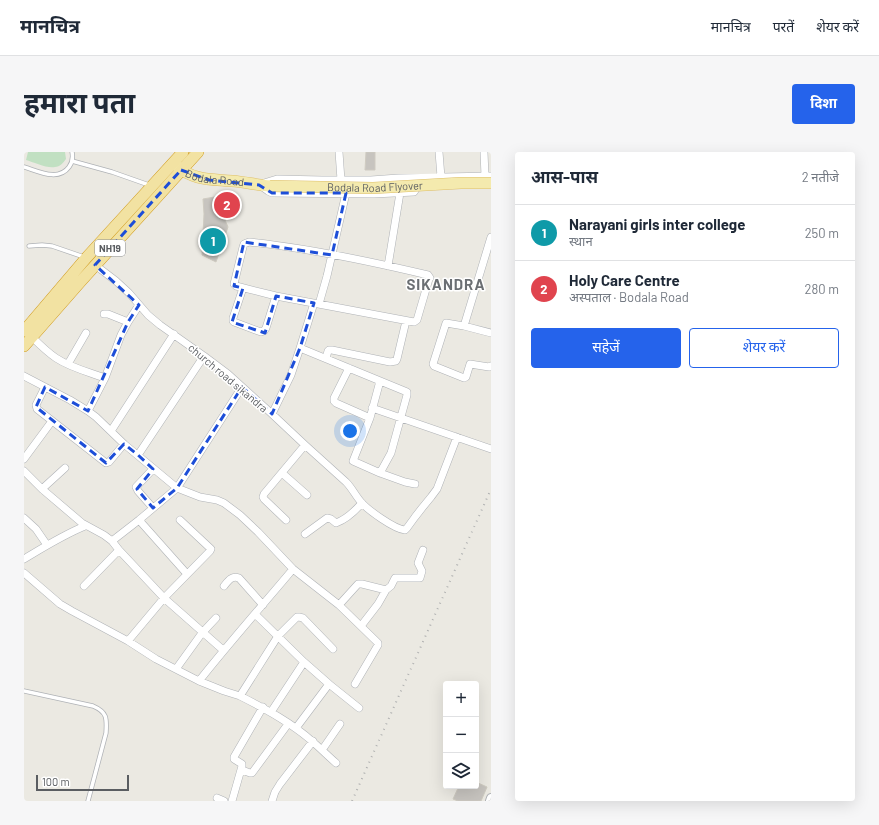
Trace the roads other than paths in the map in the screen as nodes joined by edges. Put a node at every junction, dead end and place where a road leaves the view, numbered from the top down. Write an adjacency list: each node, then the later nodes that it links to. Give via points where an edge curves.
1 (72, 152): 7 (lane)
2 (183, 152): 9 (highway, NH19)
3 (198, 152): 9 (highway, NH19)
4 (339, 152): 14 (street)
5 (439, 152): 10 (street)
6 (484, 152): 13 (street)
7 (72, 161): 8 (lane, via 65,171 54,175); 15 (lane)
8 (24, 167)
9 (178, 167): 15 (highway, NH19); 16 (main road, Bodala Road, via 192,176 209,180); 22 (highway, NH19)
10 (441, 177): 12 (street); 13 (street)
11 (398, 178): 12 (street); 14 (street); 18 (street)
12 (422, 178): 18 (street, via 414,192)
13 (489, 179): 16 (main road, Bodala Road Flyover, bridge, via 373,188)
14 (341, 180): 16 (street, via 277,179)
15 (152, 186): 22 (highway, NH19)
16 (264, 186): 17 (street, via 272,193)
17 (346, 193): 18 (street); 21 (street, church road sikandra)
18 (400, 193): 23 (street)
19 (491, 237): 31 (street)
20 (29, 246): 22 (lane, via 52,246)
21 (332, 255): 23 (street); 24 (street, via 276,245 246,243 234,284); 26 (street, church road sikandra)
22 (91, 261): 27 (street, church road sikandra, via 116,281); 34 (highway, NH19)
23 (388, 266): 29 (street, via 428,275 430,278 417,320)
24 (244, 288): 25 (street); 25 (street, via 233,320 261,332 266,328)
25 (276, 296): 26 (street)
26 (317, 304): 29 (street); 37 (street, church road sikandra)
27 (139, 305): 30 (street); 35 (street, church road sikandra, via 160,325)
28 (104, 314): 30 (street)
29 (406, 321): 39 (street, via 396,361 390,362 332,350 328,351)
30 (128, 322): 44 (street)
31 (464, 326): 33 (street); 41 (street, via 445,324 433,365 464,378 470,364)
32 (86, 333): 40 (street)
33 (491, 333)
34 (28, 334): 36 (highway, NH19); 40 (street, via 45,350)
35 (174, 334): 38 (street, church road sikandra); 54 (street)
36 (24, 346)
37 (300, 348): 39 (street); 50 (street, church road sikandra)
38 (204, 356): 47 (street, church road sikandra); 59 (street)
39 (326, 358): 42 (street)
40 (68, 364): 44 (street)
41 (491, 366)
42 (349, 368): 45 (street); 51 (street, via 334,400)
43 (24, 376): 46 (street)
44 (105, 378): 49 (street)
45 (380, 381): 48 (street); 52 (street, via 407,392)
46 (45, 387): 49 (street); 53 (street, via 36,407)
47 (242, 387): 50 (street, church road sikandra); 67 (street)
48 (372, 408): 51 (street); 52 (street)
49 (88, 411): 54 (street)
50 (272, 414): 57 (street)
51 (370, 418): 65 (street, via 353,461)
52 (401, 418): 55 (street); 65 (street, via 391,453)
53 (52, 420): 56 (street, via 107,463); 60 (street)
54 (111, 431): 56 (street)
55 (457, 437): 58 (street); 70 (street, via 437,489 405,530 393,525)
56 (124, 444): 59 (street)
57 (305, 445): 64 (street); 70 (street, via 352,488)
58 (491, 449)
59 (138, 455): 62 (street)
60 (24, 459)
61 (65, 468): 68 (street)
62 (153, 469): 67 (street); 71 (street, via 136,487)
63 (24, 471): 68 (street)
64 (282, 472): 69 (street); 75 (street, via 263,497)
65 (380, 473): 66 (street)
66 (415, 484)
67 (177, 488): 71 (street); 83 (street, via 224,503 258,532)
68 (42, 489): 76 (street)
69 (307, 495)
70 (362, 503): 77 (street, via 343,520 337,523 327,518)
71 (153, 508): 73 (street)
72 (24, 518): 79 (street, via 36,529)
73 (139, 520): 78 (street); 85 (street)
74 (180, 520): 85 (street, via 211,549)
75 (286, 520)
76 (85, 526): 78 (street); 79 (street)
77 (305, 534)
78 (112, 540): 80 (street)
79 (47, 545): 82 (street)
80 (119, 550): 86 (street); 89 (street)
81 (423, 550): 88 (street, via 418,564 422,571 420,578 395,578 391,587)
82 (24, 559)
83 (293, 569): 90 (street); 91 (street)
84 (24, 573): 97 (street, via 60,604)
85 (187, 574): 89 (street)
86 (84, 586)
87 (224, 586): 90 (street, via 234,577 239,578)
88 (386, 590): 91 (street, via 358,584); 94 (street)
89 (164, 598): 95 (street); 97 (street)
90 (263, 605): 92 (street)
91 (339, 605): 94 (street)
92 (255, 614): 96 (street); 99 (street)
93 (216, 618): 95 (street)
94 (361, 626): 104 (street, via 378,646)
95 (202, 632): 99 (street); 101 (street)
96 (278, 636): 98 (street, via 297,617 301,617); 100 (street); 106 (street)
97 (128, 641): 101 (street)
98 (333, 649)
99 (223, 650): 102 (street)
100 (304, 662): 103 (street); 109 (street)
101 (176, 669): 102 (street)
102 (199, 681): 106 (street)
103 (329, 684): 108 (street); 112 (street)
104 (355, 684)
105 (24, 691): 118 (lane, via 93,706 105,714 106,733)
106 (240, 696): 107 (street)
107 (263, 707): 109 (street); 116 (street, via 234,757 242,765)
108 (359, 708)
109 (271, 712): 110 (street)
110 (288, 724): 112 (street); 116 (street, via 252,773)
111 (340, 724): 114 (street)
112 (296, 728): 113 (street)
113 (313, 741): 114 (street); 120 (street, via 280,784)
114 (322, 750): 115 (street)
115 (336, 763)
116 (242, 770): 119 (street)
117 (491, 798): 121 (street)
118 (88, 801)
119 (232, 801)
120 (272, 801)
121 (490, 801)

